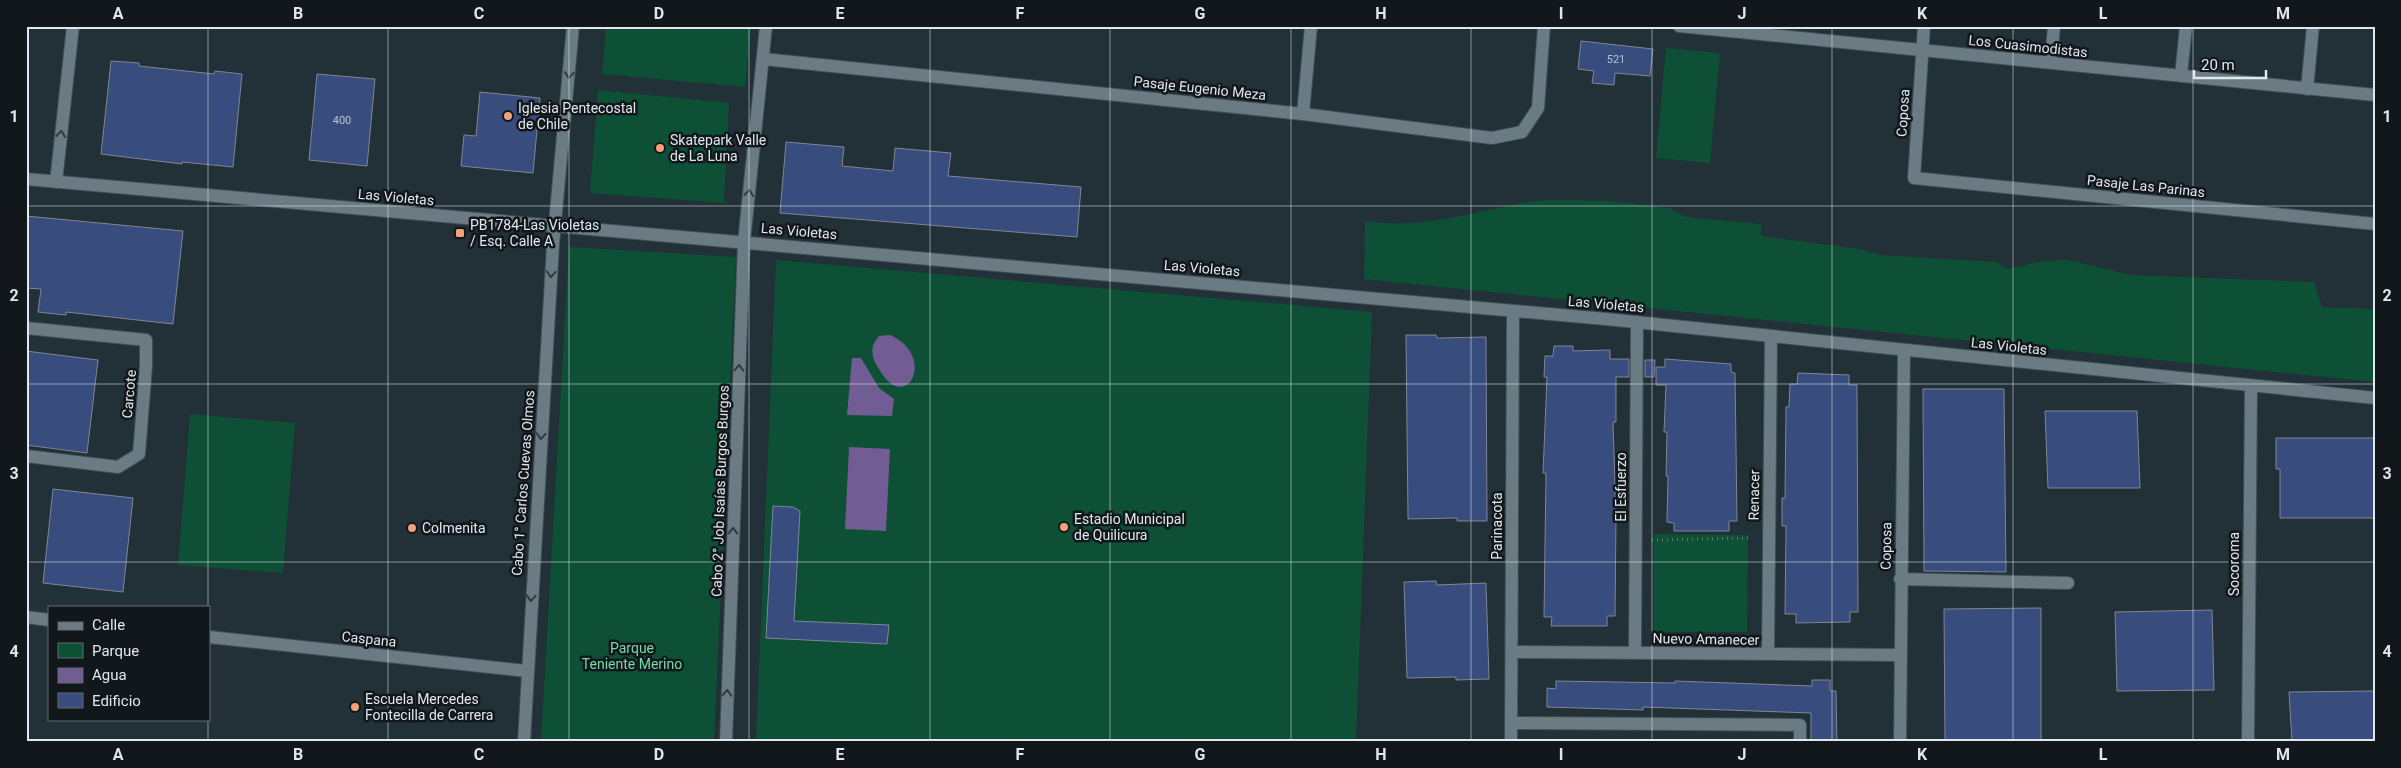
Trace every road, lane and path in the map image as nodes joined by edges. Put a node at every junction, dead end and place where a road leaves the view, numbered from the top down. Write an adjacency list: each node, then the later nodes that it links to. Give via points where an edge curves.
1 (73, 26): 21 (street, one-way to 1)
2 (574, 26): 23 (street, Cabo 1° Carlos Cuevas Olmos, one-way to 23)
3 (766, 26): 13 (street, Cabo 2° Job Isaías Burgos Burgos)
4 (1311, 26): 18 (street)
5 (1544, 26): 18 (street, Pasaje Eugenio Meza, via 1538,108 1522,132 1492,138)
6 (1679, 26): 11 (street, Los Cuasimodistas)
7 (1924, 26): 12 (street, Coposa)
8 (2054, 26): 14 (street)
9 (2186, 26): 15 (street)
10 (2313, 26): 16 (street)
11 (1798, 32): 12 (street, Los Cuasimodistas)
12 (1922, 50): 14 (street, Los Cuasimodistas); 19 (street, Coposa)
13 (763, 59): 18 (street, Pasaje Eugenio Meza); 24 (street, Cabo 2° Job Isaías Burgos Burgos, one-way to 13)
14 (2051, 63): 15 (street, Los Cuasimodistas)
15 (2181, 76): 16 (street, Los Cuasimodistas)
16 (2307, 88): 17 (street, Los Cuasimodistas)
17 (2375, 95)
18 (1303, 114)
19 (1914, 178): 22 (street, Pasaje Las Parinas)
20 (26, 179): 21 (street, Las Violetas)
21 (56, 182): 23 (street, Las Violetas)
22 (2375, 224)
23 (554, 225): 24 (street, Las Violetas); 44 (street, Cabo 1° Carlos Cuevas Olmos, one-way to 44)
24 (744, 242): 25 (street, Las Violetas); 47 (street, Cabo 2° Job Isaías Burgos Burgos, one-way to 24)
25 (1513, 311): 26 (street, Las Violetas); 40 (street, Parinacota)
26 (1637, 322): 28 (street, Las Violetas); 34 (street, El Esfuerzo)
27 (26, 328): 32 (street, Carcote, via 146,340 139,454 118,467)
28 (1771, 336): 29 (street, Las Violetas); 33 (street, Renacer)
29 (1904, 351): 30 (street, Las Violetas); 35 (street, Coposa)
30 (2251, 386): 31 (street, Las Violetas); 51 (street, Socoroma)
31 (2375, 398)
32 (26, 456)
33 (1769, 538): 34 (path); 42 (street, Renacer)
34 (1636, 541): 41 (street, El Esfuerzo)
35 (1900, 579): 36 (street); 43 (street, Coposa)
36 (2068, 583)
37 (26, 617): 38 (street)
38 (48, 620)
39 (210, 637): 44 (street, Caspana)
40 (1512, 652): 41 (street, Nuevo Amanecer); 45 (street, Parinacota)
41 (1635, 653): 42 (street, Nuevo Amanecer)
42 (1768, 654): 43 (street, Nuevo Amanecer)
43 (1900, 655): 50 (street, Coposa)
44 (526, 671): 46 (street, Cabo 1° Carlos Cuevas Olmos)
45 (1511, 723): 48 (street, Parinacota); 49 (street, via 1800,724)
46 (524, 742)
47 (726, 742)
48 (1511, 742)
49 (1800, 742)
50 (1900, 742)
51 (2248, 742)

